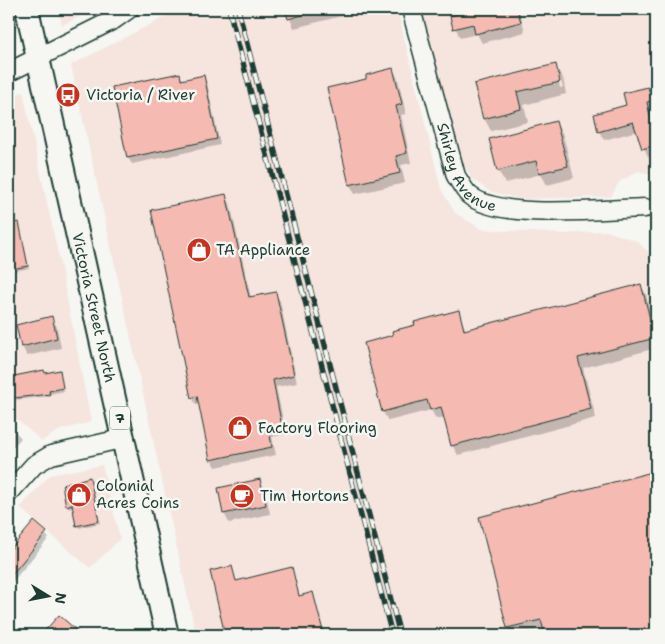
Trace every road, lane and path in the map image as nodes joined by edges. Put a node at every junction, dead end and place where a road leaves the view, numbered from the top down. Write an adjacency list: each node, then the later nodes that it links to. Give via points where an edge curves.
1 (27, 9): 4 (main road, Victoria Street North / 7)
2 (129, 9): 4 (street)
3 (411, 9): 6 (street, Shirley Avenue, via 456,176 469,195 495,207 526,211)
4 (40, 58): 5 (street); 7 (main road, Victoria Street North / 7)
5 (9, 72)
6 (645, 208)
7 (125, 438): 8 (street, via 51,455 34,465); 9 (main road, Victoria Street North / 7)
8 (9, 493)
9 (167, 635)

